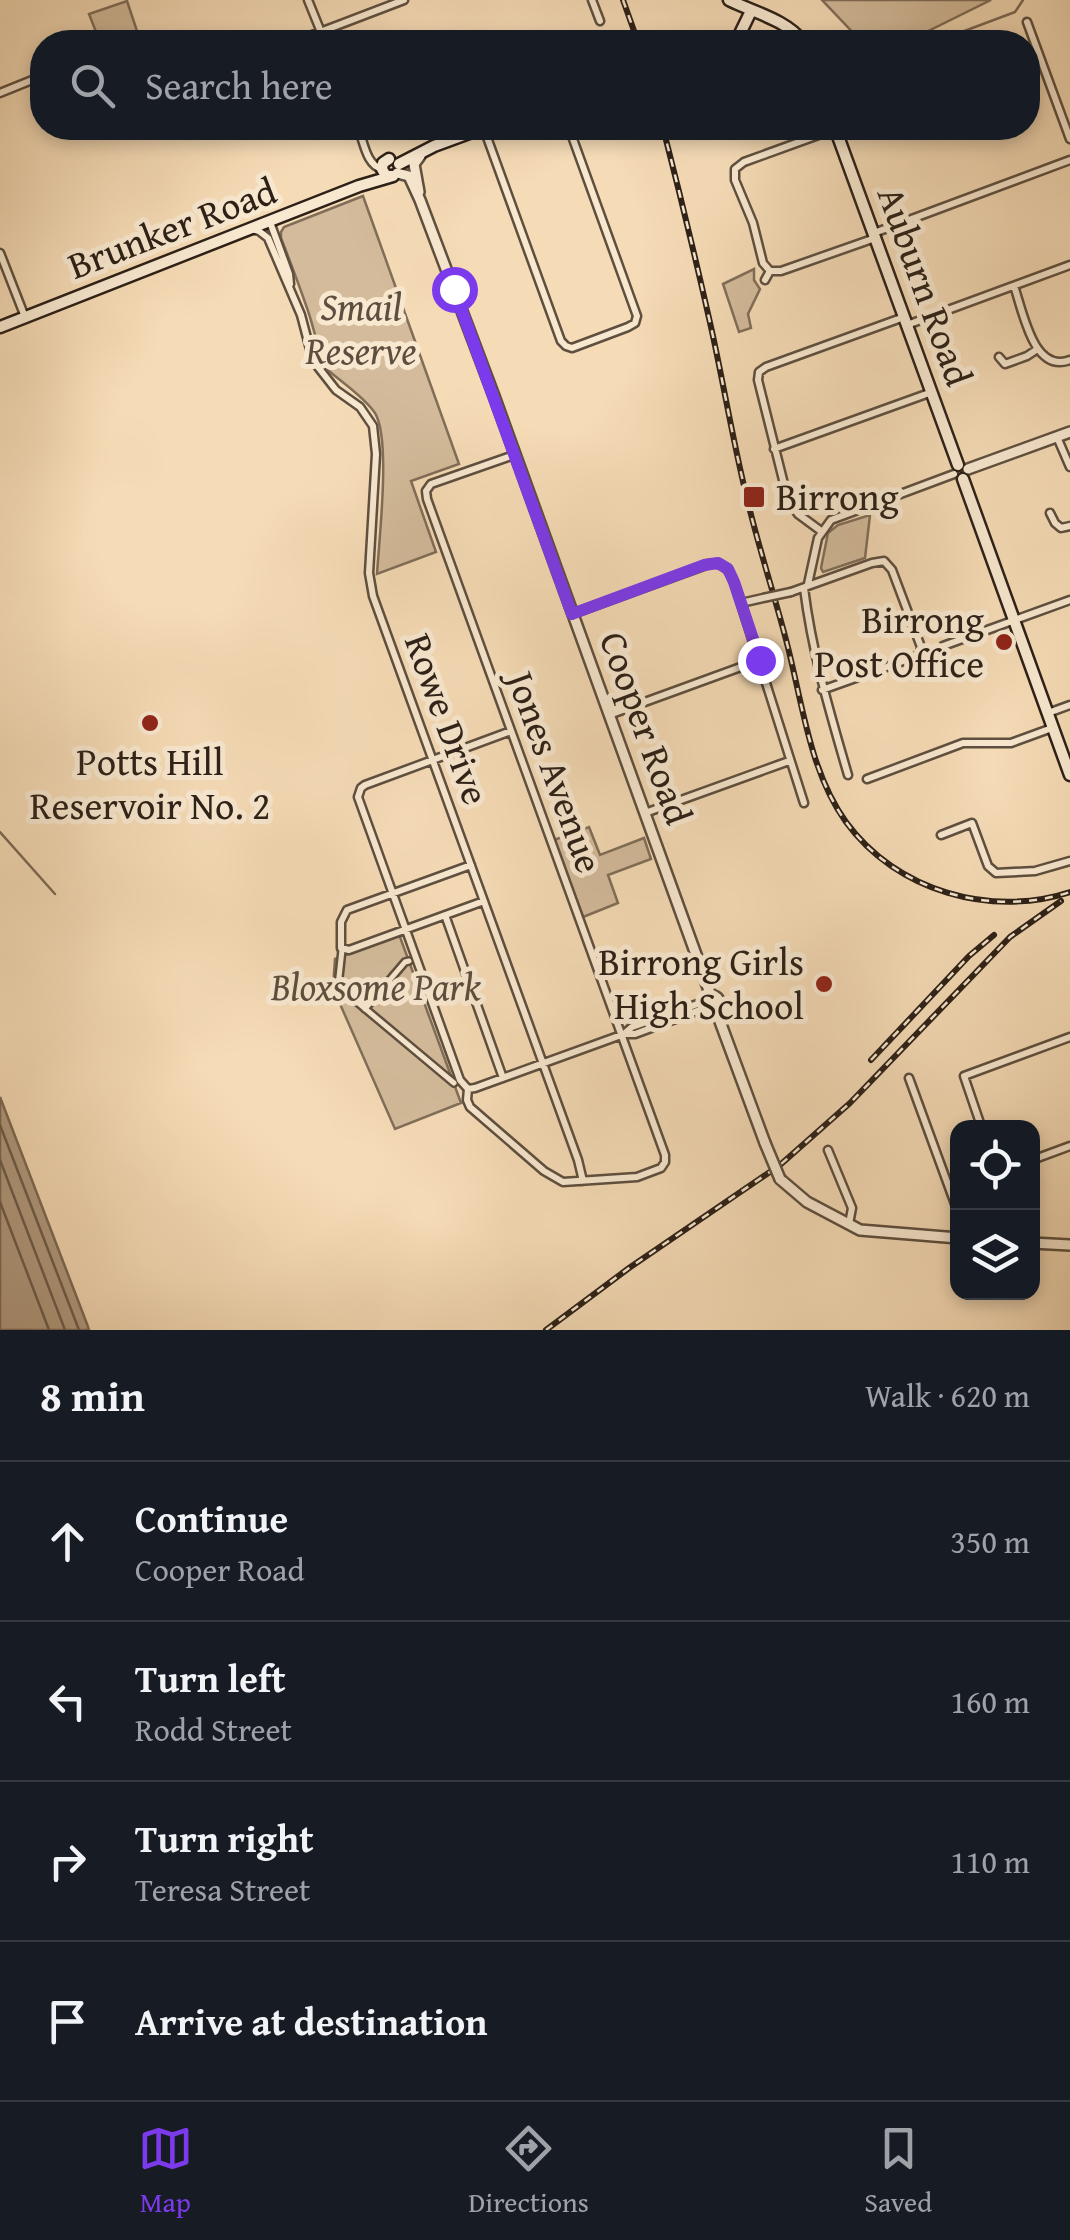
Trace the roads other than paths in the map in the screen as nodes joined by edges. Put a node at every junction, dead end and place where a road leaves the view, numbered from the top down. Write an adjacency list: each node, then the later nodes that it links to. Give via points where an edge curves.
1 (308, 0): 8 (street)
2 (404, 0): 9 (street)
3 (592, 0): 6 (street)
4 (729, 0): 5 (main road)
5 (753, 5): 10 (main road); 11 (main road)
6 (600, 20)
7 (1027, 22): 12 (street)
8 (320, 30)
9 (326, 30)
10 (742, 30)
11 (793, 30)
12 (1030, 30)
13 (1040, 57): 16 (street)
14 (30, 81): 15 (street)
15 (0, 93)
16 (1070, 139)
17 (362, 140): 24 (street)
18 (450, 140): 23 (main road, Brunker Road)
19 (487, 140): 20 (street, via 562,340 572,348 628,327 637,316)
20 (573, 140)
21 (803, 140): 34 (street, via 735,169)
22 (839, 140): 31 (main road, Auburn Road)
23 (434, 146): 26 (main road, Brunker Road); 28 (street, via 414,161)
24 (368, 157): 26 (street, via 376,168); 27 (street)
25 (1070, 160): 31 (street)
26 (391, 168): 27 (main road, Brunker Road); 28 (street, via 410,171)
27 (362, 185): 29 (main road, Brunker Road)
28 (420, 200): 48 (street, Cooper Road)
29 (270, 222): 30 (main road, Brunker Road); 36 (street, Rowe Drive)
30 (251, 229): 36 (street, Rowe Drive, via 268,238); 38 (main road, Brunker Road)
31 (874, 235): 34 (street, via 781,272); 39 (main road, Auburn Road)
32 (0, 253): 38 (street)
33 (1070, 265): 37 (street)
34 (770, 270): 35 (street)
35 (765, 280)
36 (290, 286): 67 (street, Rowe Drive, via 318,367 373,426 370,585)
37 (1014, 286): 39 (street); 41 (street)
38 (25, 317): 40 (main road, Brunker Road)
39 (906, 321): 44 (main road, Auburn Road); 47 (street, via 763,368 758,378)
40 (0, 327)
41 (1036, 350): 42 (street, via 1006,364); 43 (street, via 1060,364)
42 (1000, 356)
43 (1070, 360)
44 (932, 392): 47 (street); 50 (main road, Auburn Road)
45 (1070, 432): 46 (street)
46 (1058, 437): 49 (street); 50 (street)
47 (774, 448): 53 (street, via 788,500)
48 (514, 455): 57 (street, Cooper Road); 66 (street, Jones Avenue, via 426,491)
49 (1070, 468)
50 (961, 472): 53 (street, via 836,517); 58 (main road, Auburn Road)
51 (1050, 514): 52 (street, via 1061,528)
52 (1070, 526)
53 (821, 530): 54 (street)
54 (806, 587): 56 (street, bridge); 61 (street); 61 (street, via 872,562 888,563 920,647 920,655)
55 (1070, 600): 58 (street)
56 (741, 603): 57 (street, via 728,569 718,563); 60 (street)
57 (572, 614): 64 (street, Cooper Road)
58 (1014, 621): 59 (street); 63 (main road, Auburn Road)
59 (943, 646)
60 (760, 660): 64 (street); 68 (street)
61 (822, 690): 70 (street)
62 (1070, 704): 63 (street)
63 (1048, 713): 65 (main road, Auburn Road)
64 (609, 715): 73 (street, Cooper Road)
65 (1054, 728): 69 (main road, Auburn Road); 71 (street, via 1010,743 963,744)
66 (511, 732): 67 (street); 85 (street, Jones Avenue)
67 (433, 761): 76 (street, Rowe Drive); 77 (street, via 359,792)
68 (790, 761): 72 (street); 73 (street)
69 (1069, 772)
70 (848, 775)
71 (867, 780)
72 (804, 803)
73 (645, 813): 83 (street, Cooper Road)
74 (941, 835): 75 (street, via 972,824 996,873 1035,872)
75 (1070, 860)
76 (471, 864): 77 (street); 78 (street, Rowe Drive)
77 (392, 893): 80 (street); 81 (street, via 348,910)
78 (484, 901): 79 (street); 87 (street, Rowe Drive)
79 (445, 915): 80 (street); 88 (street)
80 (405, 930): 81 (street); 91 (street)
81 (342, 950): 84 (street, via 338,986)
82 (409, 961): 84 (street)
83 (710, 1003): 85 (street); 98 (street, Cooper Road, bridge, via 780,1179)
84 (366, 1009): 90 (street)
85 (623, 1034): 87 (street); 96 (street, Jones Avenue, via 666,1162 637,1178)
86 (1070, 1038): 92 (street, via 964,1076)
87 (543, 1063): 88 (street); 96 (street, Rowe Drive)
88 (503, 1078): 91 (street)
89 (910, 1078): 97 (street)
90 (454, 1083)
91 (468, 1089): 96 (street, via 470,1107 544,1171 563,1182)
92 (979, 1120)
93 (1070, 1146): 95 (street)
94 (828, 1150): 98 (street, via 852,1208)
95 (1040, 1157)
96 (583, 1181)
97 (957, 1210)
98 (849, 1226): 99 (street)
99 (950, 1237)
100 (1040, 1243): 101 (street)
101 (1070, 1245)

